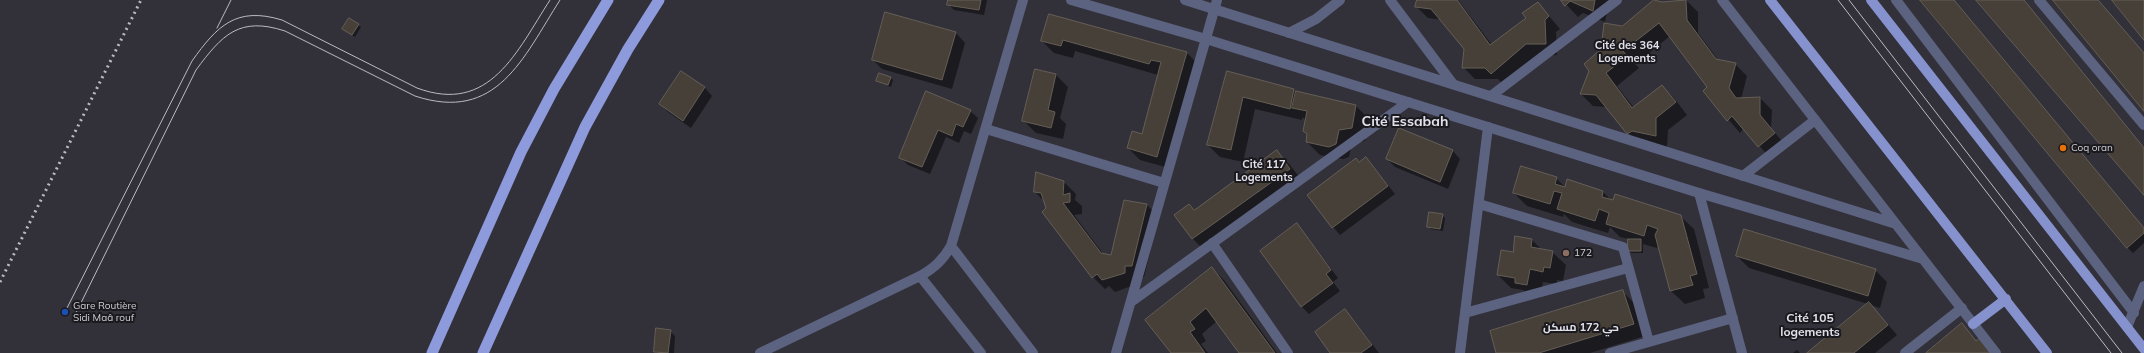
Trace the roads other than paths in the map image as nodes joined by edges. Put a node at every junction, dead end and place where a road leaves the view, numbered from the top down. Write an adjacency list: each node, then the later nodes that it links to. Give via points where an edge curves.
1 (608, 0): 45 (highway, via 554,89 522,152)
2 (659, 0): 46 (highway, via 628,49 585,127)
3 (1023, 0): 23 (street)
4 (1071, 0): 16 (street)
5 (1185, 0): 14 (street)
6 (1340, 0): 15 (street, via 1316,19)
7 (1390, 0): 17 (street)
8 (1617, 0): 18 (street)
9 (1722, 0): 20 (street)
10 (1770, 0): 35 (main road)
11 (1872, 0): 42 (main road)
12 (1896, 0): 39 (street)
13 (2039, 0): 21 (street)
14 (1216, 5): 15 (street); 16 (street)
15 (1289, 32): 17 (street)
16 (1206, 39): 19 (street); 25 (street)
17 (1453, 84): 18 (street)
18 (1492, 96): 24 (street)
19 (1408, 102): 22 (street); 29 (street)
20 (1815, 120): 24 (street); 28 (street)
21 (2144, 125)
22 (1488, 127): 26 (street); 27 (street)
23 (986, 130): 25 (street); 30 (street)
24 (1743, 176): 28 (street)
25 (1164, 183): 36 (street)
26 (1699, 193): 31 (street); 40 (street)
27 (1479, 204): 32 (street, via 1622,247); 38 (street)
28 (1896, 224): 31 (street)
29 (1212, 244): 36 (street); 51 (street)
30 (951, 246): 33 (street, via 936,266); 49 (street)
31 (1924, 259): 37 (street)
32 (1628, 268): 38 (street); 43 (street)
33 (920, 276): 47 (street); 48 (street)
34 (2144, 286): 39 (street)
35 (2006, 299): 41 (main road); 57 (main road)
36 (1131, 302): 50 (street)
37 (1962, 308): 41 (street); 55 (street)
38 (1465, 313): 52 (street)
39 (2134, 313): 42 (street)
40 (1733, 318): 43 (street); 54 (street)
41 (1973, 324): 56 (street)
42 (2127, 327): 44 (main road)
43 (1649, 342): 53 (street)
44 (2144, 349)
45 (432, 353)
46 (483, 353)
47 (760, 353)
48 (981, 353)
49 (1033, 353)
50 (1116, 353)
51 (1288, 353)
52 (1460, 353)
53 (1610, 353)
54 (1742, 353)
55 (1905, 353)
56 (1996, 353)
57 (2047, 353)

